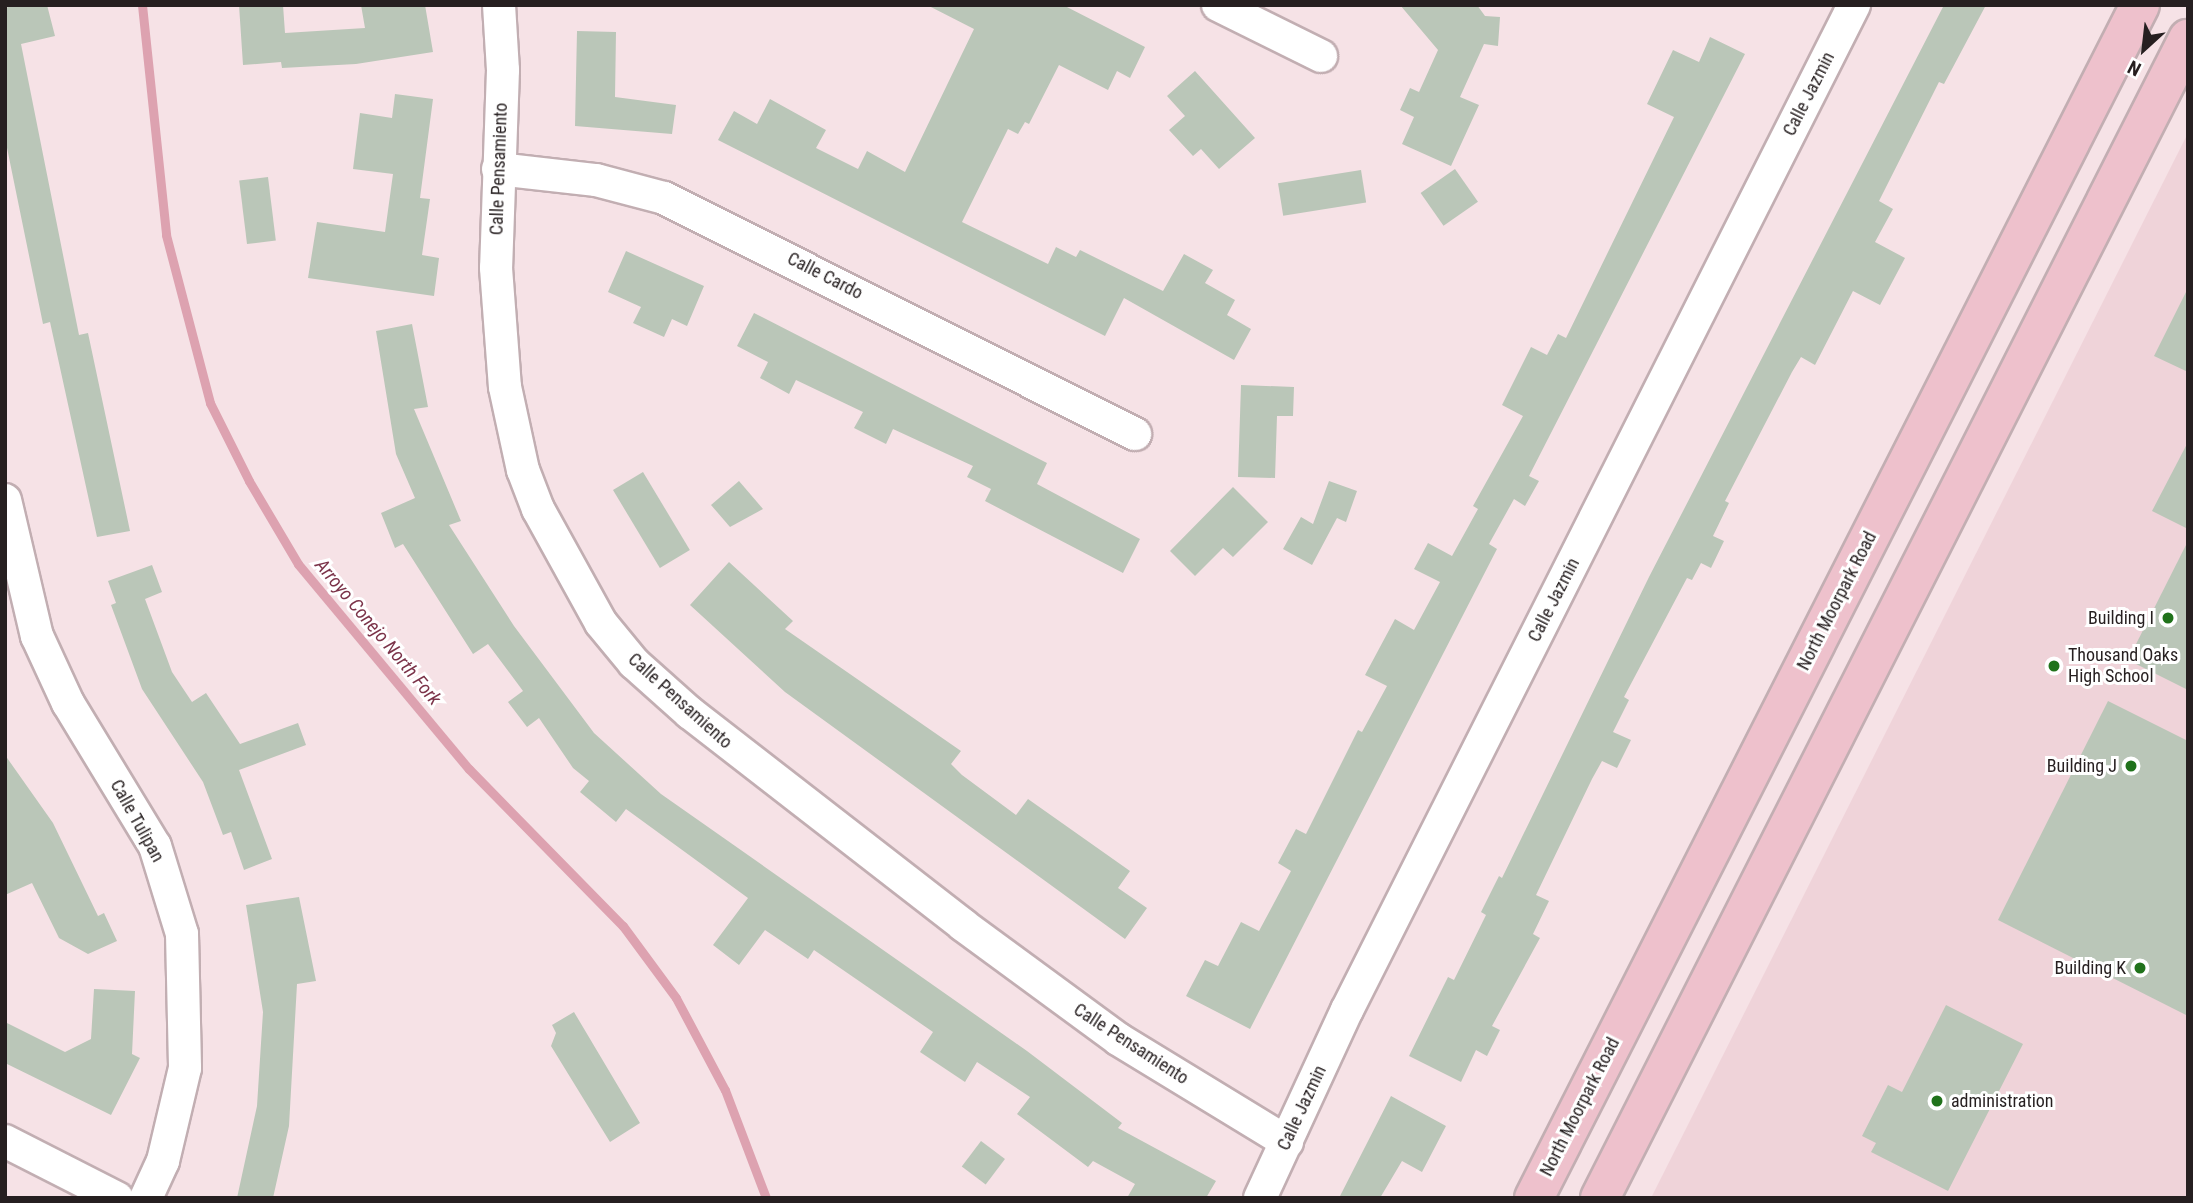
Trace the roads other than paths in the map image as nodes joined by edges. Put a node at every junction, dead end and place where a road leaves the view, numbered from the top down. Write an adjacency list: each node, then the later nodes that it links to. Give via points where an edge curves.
1 (499, 5): 7 (street, Calle Pensamiento, via 503,70)
2 (1218, 5): 6 (street)
3 (1854, 5): 12 (street, Calle Jazmin, via 1347,1010)
4 (2140, 5): 16 (main road, North Moorpark Road)
5 (2188, 39): 17 (main road)
6 (1321, 56)
7 (498, 169): 8 (street, Calle Cardo, via 596,180 664,198); 12 (street, Calle Pensamiento, via 498,344 523,470 538,509 601,623 634,663 701,722 962,925 1118,1039)
8 (1135, 434)
9 (5, 500): 10 (street, Calle Tulipan)
10 (9, 546): 14 (street, Calle Tulipan, via 37,635 68,703 155,845 182,934 188,1035 185,1068 163,1161)
11 (5, 1142): 13 (street)
12 (1287, 1142): 15 (street, Calle Jazmin)
13 (117, 1198)
14 (146, 1198)
15 (1260, 1198)
16 (1534, 1198)
17 (1600, 1198)

